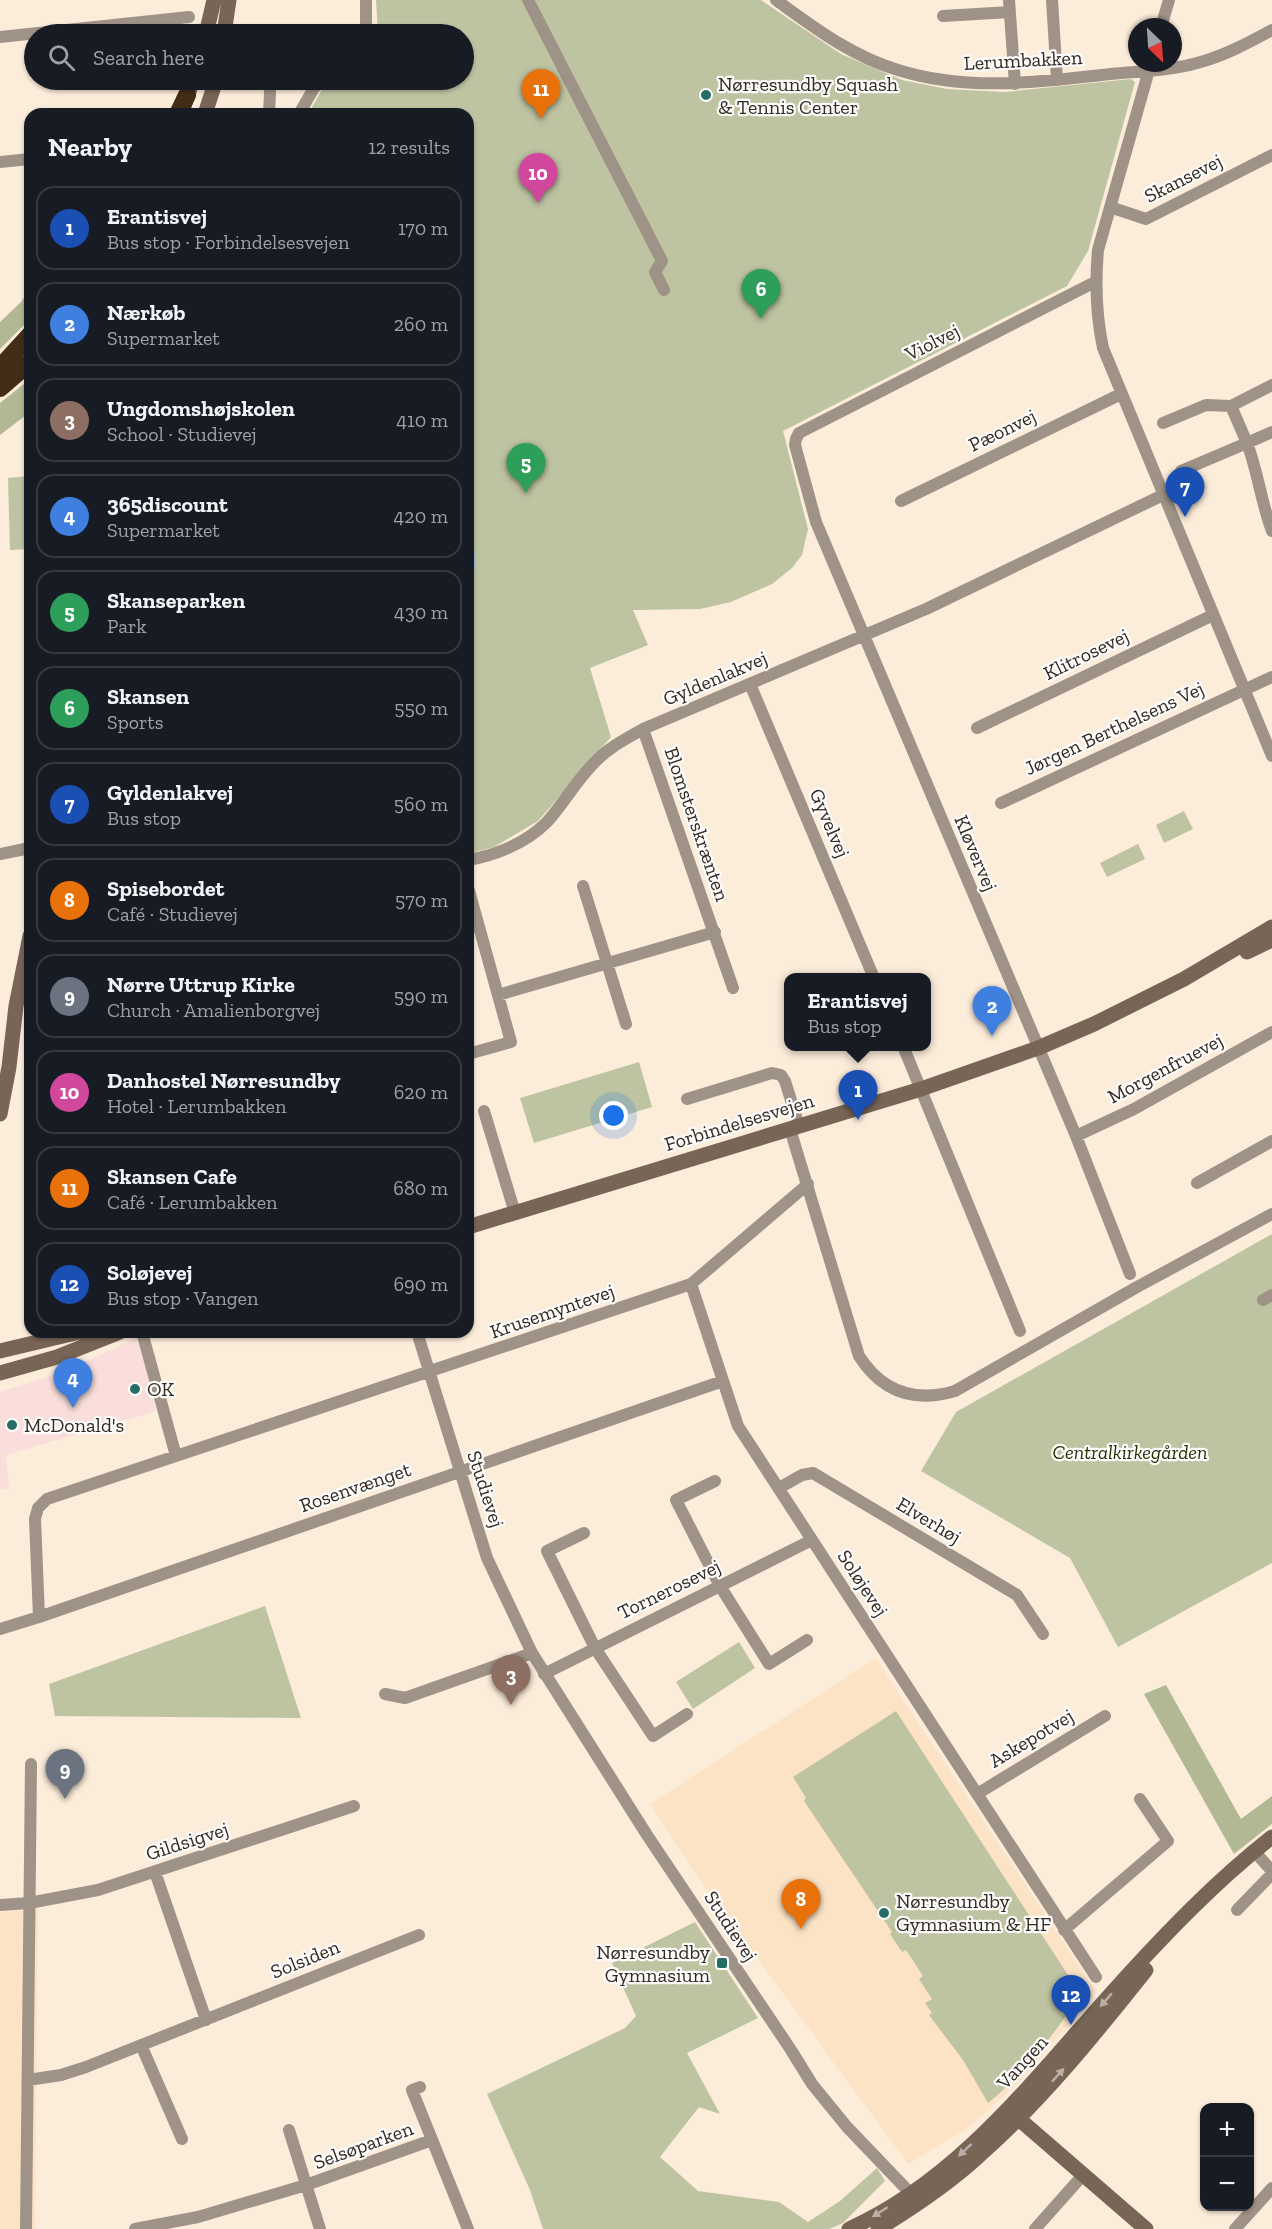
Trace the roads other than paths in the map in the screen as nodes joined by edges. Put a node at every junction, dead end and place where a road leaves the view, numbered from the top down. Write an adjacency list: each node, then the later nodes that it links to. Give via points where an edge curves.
1 (214, 0): 13 (street)
2 (229, 0): 14 (street)
3 (366, 0): 15 (street)
4 (528, 0): 37 (street, via 662,261 655,272)
5 (776, 0): 23 (street, Lerumbakken, via 834,42 897,70 936,80)
6 (1052, 0): 22 (street)
7 (1169, 0): 11 (street)
8 (1009, 6): 9 (street); 23 (street)
9 (943, 16)
10 (189, 17): 12 (street)
11 (1164, 18)
12 (126, 24)
13 (208, 24)
14 (225, 24)
15 (366, 24)
16 (1272, 30): 19 (street, Lerumbakken, via 1197,63)
17 (24, 35): 18 (street)
18 (0, 38)
19 (1182, 64)
20 (1128, 69): 22 (street, Lerumbakken)
21 (1148, 72): 35 (street, Skansevej)
22 (1057, 80): 23 (street, Lerumbakken)
23 (1015, 84)
24 (189, 90): 28 (highway)
25 (213, 90): 29 (street)
26 (313, 90): 31 (street)
27 (270, 93): 30 (street)
28 (181, 108)
29 (207, 108)
30 (269, 108)
31 (302, 108)
32 (1272, 155): 35 (street, Skansevej, via 1146,219)
33 (24, 160): 34 (street)
34 (0, 162)
35 (1110, 207): 36 (street, Skansevej, via 1098,250)
36 (1095, 282): 43 (street, via 1102,348); 48 (street, Violvej, via 799,433)
37 (664, 290)
38 (24, 342): 40 (highway)
39 (24, 367): 42 (highway)
40 (0, 368)
41 (1272, 385): 44 (street)
42 (0, 388)
43 (1121, 394): 50 (street); 51 (street, Pæonvej)
44 (1231, 406): 45 (street, via 1206,405); 47 (street)
45 (1163, 423)
46 (1272, 432): 47 (street)
47 (1247, 443): 49 (street); 52 (street)
48 (795, 445): 54 (street, Kløvervej, via 816,522)
49 (1181, 471)
50 (1163, 495): 53 (street); 54 (street, Gyldenlakvej)
51 (901, 501)
52 (1272, 531)
53 (1213, 615): 57 (street); 58 (street, Klitrosevej)
54 (864, 636): 56 (street, Gyldenlakvej); 78 (street, Kløvervej)
55 (1272, 677): 57 (street, Jørgen Berthelsens Vej)
56 (750, 684): 59 (street, Gyldenlakvej); 72 (street, Gyvelvej)
57 (1244, 688): 60 (street); 61 (street, Jørgen Berthelsens Vej)
58 (976, 728)
59 (643, 729): 64 (street, Gyldenlakvej, via 610,748 592,765 546,823 505,850); 68 (street, Blomsterskrænten)
60 (1272, 756)
61 (1001, 803)
62 (24, 849): 63 (street)
63 (0, 854)
64 (474, 859)
65 (583, 885): 70 (street)
66 (474, 909): 75 (street)
67 (1272, 927): 73 (street, Forbindelsesvejen)
68 (715, 932): 70 (street, Blomsterskrænten); 74 (street, Blomsterskrænten)
69 (1272, 940): 73 (street, Forbindelsesvejen)
70 (606, 964): 75 (street, Blomsterskrænten); 76 (street)
71 (24, 966): 84 (street)
72 (872, 973)
73 (1184, 979): 78 (street, Forbindelsesvejen)
74 (734, 988)
75 (498, 995): 80 (street, via 511,1042)
76 (626, 1024)
77 (1272, 1032): 86 (street, Morgenfruevej, via 1134,1109)
78 (1038, 1048): 81 (street, Forbindelsesvejen); 86 (street, Kløvervej)
79 (905, 1051): 81 (street)
80 (474, 1052)
81 (921, 1089): 85 (street, Forbindelsesvejen); 95 (street)
82 (687, 1099): 85 (street, via 772,1072 785,1081)
83 (484, 1111): 90 (street)
84 (0, 1114)
85 (794, 1127): 89 (street); 90 (street, Forbindelsesvejen)
86 (1076, 1136): 93 (street, Kløvervej)
87 (1271, 1144): 88 (street)
88 (1197, 1183)
89 (808, 1184): 91 (street, via 859,1356 869,1371 895,1390 928,1396 955,1391); 94 (street, Krusemyntevej)
90 (515, 1213): 92 (street, Forbindelsesvejen)
91 (1272, 1214)
92 (474, 1225)
93 (1130, 1274)
94 (691, 1284): 106 (street, Krusemyntevej); 107 (street, Soløjevej)
95 (1020, 1331)
96 (54, 1338): 103 (street)
97 (63, 1338): 104 (street)
98 (78, 1338): 102 (street)
99 (106, 1338): 102 (street)
100 (144, 1338): 108 (street)
101 (419, 1338): 106 (street, Studievej)
102 (83, 1348): 105 (street)
103 (0, 1351)
104 (0, 1361)
105 (0, 1373)
106 (429, 1373): 108 (street, Krusemyntevej); 109 (street, Studievej)
107 (723, 1381): 109 (street, Rosenvænget); 111 (street, Soløjevej, via 738,1426)
108 (176, 1456): 115 (street, Krusemyntevej, via 47,1500 38,1508 35,1519)
109 (460, 1472): 115 (street, Rosenvænget); 120 (street, Studievej, via 487,1558)
110 (715, 1481): 114 (street, via 676,1500)
111 (779, 1488): 113 (street, Soløjevej); 117 (street, Elverhøj, via 813,1473 1017,1595)
112 (584, 1533): 119 (street, via 547,1551)
113 (812, 1540): 114 (street, Tornerosevej); 126 (street, Soløjevej)
114 (720, 1586): 118 (street, via 769,1664); 119 (street, Tornerosevej)
115 (39, 1617): 116 (street, Rosenvænget)
116 (0, 1629)
117 (1043, 1634)
118 (807, 1640)
119 (595, 1648): 121 (street, Tornerosevej); 123 (street, via 653,1736)
120 (532, 1653): 121 (street, Studievej); 122 (street, via 405,1698)
121 (544, 1674): 150 (street, Studievej, via 812,2084)
122 (385, 1694)
123 (687, 1714)
124 (1105, 1716): 126 (street, Askepotvej)
125 (31, 1764): 133 (street)
126 (977, 1794): 136 (street, Soløjevej)
127 (1140, 1799): 136 (street, via 1168,1841)
128 (354, 1806): 131 (street, Gildsigvej)
129 (1272, 1837): 130 (street, Vangen)
130 (1254, 1851): 132 (street); 143 (street, Vangen, via 1203,1897 1118,1986)
131 (154, 1872): 133 (street, Gildsigvej, via 98,1890); 139 (street)
132 (1272, 1873): 135 (street)
133 (29, 1903): 134 (street, Gildsigvej); 141 (street)
134 (0, 1905)
135 (1237, 1910)
136 (1064, 1930): 138 (street, Soløjevej)
137 (419, 1935): 139 (street, Solsiden)
138 (1096, 1977)
139 (206, 2020): 140 (street, Solsiden)
140 (141, 2045): 141 (street, Solsiden, via 61,2075); 145 (street)
141 (28, 2080): 152 (street)
142 (420, 2087): 146 (street, Selsøparken, via 412,2090)
143 (1013, 2114): 147 (street); 150 (street, Vangen, via 950,2164)
144 (289, 2130): 148 (street, Selsøparken)
145 (182, 2139)
146 (432, 2140): 148 (street, Selsøparken); 155 (street, Selsøparken)
147 (1083, 2175): 158 (street); 159 (street)
148 (306, 2185): 151 (street, Selsøparken); 154 (street, Selsøparken)
149 (1272, 2188): 160 (street)
150 (915, 2198): 156 (street, Vangen, one-way to 156); 157 (street, Vangen)
151 (199, 2223): 153 (street, Selsøparken)
152 (26, 2229)
153 (135, 2229)
154 (320, 2229)
155 (468, 2229)
156 (849, 2229)
157 (878, 2229)
158 (1035, 2229)
159 (1146, 2229)
160 (1235, 2229)

